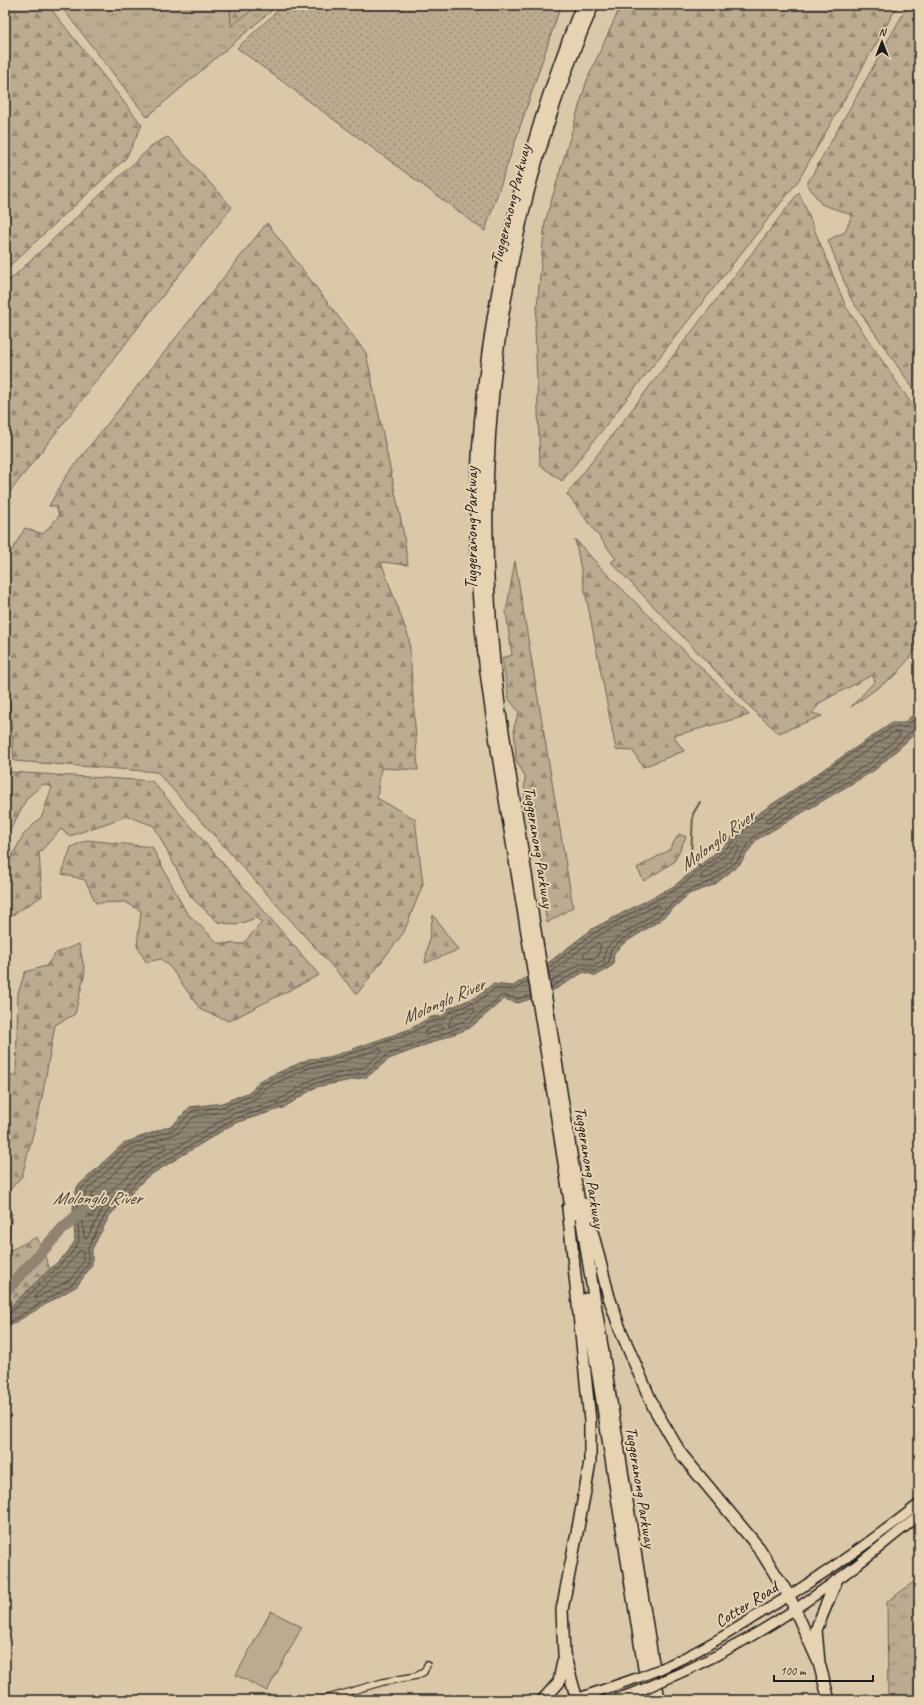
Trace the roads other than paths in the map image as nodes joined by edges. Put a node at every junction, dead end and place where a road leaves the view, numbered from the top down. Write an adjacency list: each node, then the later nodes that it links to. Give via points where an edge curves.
1 (582, 5): 3 (highway, Tuggeranong Parkway, via 549,91 515,207 492,324 480,431 476,536 481,628 492,718)
2 (593, 5): 3 (highway, Tuggeranong Parkway, via 548,123 522,215 499,338 489,432 486,525 489,619)
3 (524, 887): 4 (highway, Tuggeranong Parkway)
4 (554, 1074): 5 (highway, Tuggeranong Parkway); 6 (highway, Tuggeranong Parkway)
5 (558, 1122): 12 (highway, via 590,1421 590,1460 562,1610); 19 (highway, Tuggeranong Parkway)
6 (571, 1154): 10 (highway, via 609,1296 620,1329 654,1408 681,1454 759,1548); 20 (highway, Tuggeranong Parkway)
7 (919, 1504): 10 (main road, Cotter Road, via 868,1544)
8 (919, 1516): 9 (main road, Cotter Road)
9 (836, 1581): 11 (main road, Cotter Road); 13 (highway, via 816,1630)
10 (789, 1596): 11 (highway); 17 (main road, Cotter Road, bridge, via 703,1649 637,1678)
11 (795, 1610): 13 (highway); 18 (main road, Cotter Road, bridge, via 723,1653)
12 (564, 1654): 16 (highway, via 559,1682); 17 (highway)
13 (819, 1663): 21 (highway)
14 (427, 1665): 15 (street, via 424,1672 416,1676 384,1682)
15 (321, 1700)
16 (543, 1700)
17 (575, 1700)
18 (613, 1700)
19 (649, 1700)
20 (659, 1700)
21 (829, 1700)

